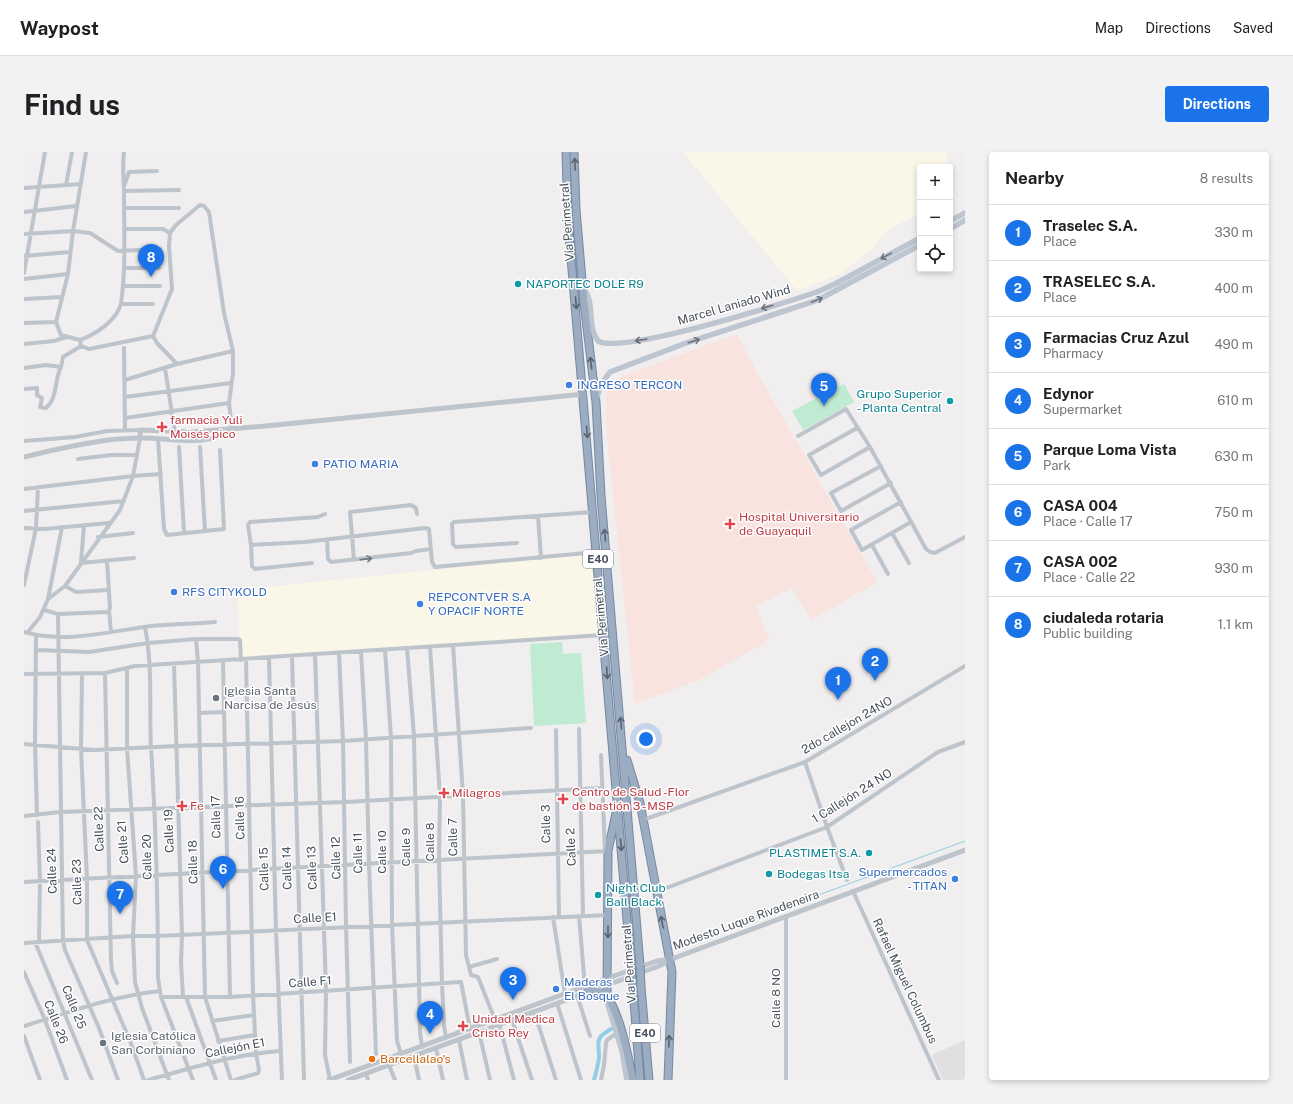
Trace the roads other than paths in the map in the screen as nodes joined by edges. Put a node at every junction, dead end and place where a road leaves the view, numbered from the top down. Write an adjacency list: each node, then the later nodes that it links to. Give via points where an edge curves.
1 (45, 152): 10 (street)
2 (72, 152): 9 (street)
3 (86, 152): 8 (street)
4 (124, 152): 12 (street)
5 (566, 152): 63 (highway, Vía Perimetral / E40, one-way to 63, via 568,222)
6 (574, 152): 41 (highway, Vía Perimetral / E40, one-way to 6)
7 (157, 171): 12 (street, via 129,172)
8 (81, 184): 9 (street); 14 (street)
9 (66, 185): 10 (street)
10 (39, 187): 11 (street); 17 (street)
11 (24, 188)
12 (124, 189): 13 (street); 15 (street)
13 (180, 190)
14 (76, 206): 17 (street); 24 (street)
15 (124, 208): 16 (street); 23 (street)
16 (179, 208)
17 (35, 210): 18 (street); 26 (street)
18 (24, 212)
19 (965, 213): 20 (main road)
20 (953, 219)
21 (965, 220): 22 (main road)
22 (953, 227)
23 (124, 229): 25 (street, via 163,228); 31 (street)
24 (72, 230): 26 (street); 31 (street, via 90,233 115,250); 32 (street)
25 (169, 232): 48 (street, via 172,289); 54 (street, via 196,207 204,206 208,212 224,313)
26 (31, 233): 27 (street); 33 (street)
27 (24, 234)
28 (917, 240): 41 (main road, Marcel Laniado Wind, one-way to 41, via 817,292 676,333 629,342 608,344 598,341 593,332 588,295)
29 (917, 247): 65 (main road, Marcel Laniado Wind, one-way to 29, via 601,385 610,372 686,343 818,300)
30 (160, 249): 31 (street)
31 (124, 251): 34 (street)
32 (70, 252): 33 (street); 37 (street)
33 (26, 255): 36 (street)
34 (124, 268): 35 (street); 39 (street)
35 (159, 268)
36 (24, 273)
37 (68, 274): 38 (street); 42 (street)
38 (24, 279)
39 (123, 286): 40 (street); 44 (street)
40 (160, 286)
41 (583, 287): 65 (highway, Vía Perimetral / E40, one-way to 41)
42 (62, 297): 43 (street); 46 (street)
43 (24, 298)
44 (121, 304): 45 (street); 50 (street, via 119,311 102,328)
45 (153, 304)
46 (56, 322): 47 (street); 49 (street, via 61,335)
47 (24, 323)
48 (153, 336): 52 (street, via 96,348); 55 (street)
49 (66, 337): 50 (street); 51 (street)
50 (80, 340): 52 (street)
51 (24, 344)
52 (81, 346): 56 (street, via 63,357)
53 (124, 348): 59 (street)
54 (233, 351): 55 (street); 60 (street)
55 (177, 364): 58 (street)
56 (61, 367): 57 (street, via 46,365); 61 (street, via 56,378 52,402 46,408 40,407 42,398 37,395 37,388)
57 (24, 368)
58 (165, 368): 59 (street); 62 (street)
59 (124, 380): 64 (street)
60 (231, 383): 62 (street); 66 (street)
61 (24, 389)
62 (168, 391): 64 (street); 67 (street)
63 (584, 394): 70 (street); 96 (highway, Vía Perimetral / E40, one-way to 96)
64 (125, 397): 68 (street)
65 (596, 402): 189 (highway, Vía Perimetral / E40, one-way to 65, via 601,496)
66 (229, 403): 67 (street); 70 (street)
67 (172, 411): 68 (street); 73 (street)
68 (125, 418): 71 (street)
69 (857, 428): 74 (street, via 844,409); 80 (street); 80 (street, via 809,455 821,475)
70 (232, 429): 73 (street); 77 (street, via 216,437)
71 (126, 430): 72 (street); 78 (street)
72 (140, 430): 73 (street); 75 (street)
73 (175, 431): 77 (street)
74 (798, 436)
75 (140, 438): 76 (street); 83 (street); 84 (street, via 108,440)
76 (158, 439): 77 (street); 87 (street)
77 (176, 440)
78 (24, 441)
79 (200, 447): 106 (street)
80 (870, 447): 86 (street)
81 (179, 448): 108 (street)
82 (220, 450): 106 (street, via 225,526 221,530)
83 (137, 455): 85 (street); 88 (street)
84 (24, 457)
85 (78, 459)
86 (881, 466): 89 (street); 89 (street, via 831,493 841,511)
87 (161, 474): 88 (street); 108 (street, via 164,533)
88 (133, 476): 90 (street); 92 (street)
89 (891, 483): 93 (street)
90 (38, 487): 91 (street); 94 (street)
91 (24, 488)
92 (124, 501): 94 (street); 101 (street)
93 (901, 502): 100 (street); 116 (street, via 851,530 862,550)
94 (36, 510): 95 (street); 105 (street)
95 (24, 511)
96 (594, 512): 99 (street); 118 (highway, Vía Perimetral / E40)
97 (325, 514): 115 (street, via 318,517 250,522 248,525)
98 (417, 514): 110 (street, via 416,508 411,505 352,512)
99 (538, 516): 114 (street, via 452,524 453,544 456,547); 120 (street)
100 (911, 522): 109 (street); 112 (street, via 930,552 936,553)
101 (109, 523): 102 (street); 111 (street)
102 (84, 525): 103 (street); 123 (street)
103 (62, 527): 105 (street); 130 (street)
104 (24, 528): 105 (street)
105 (36, 528): 127 (street)
106 (205, 531): 108 (street)
107 (134, 533): 111 (street)
108 (184, 533)
109 (892, 533): 116 (street); 125 (street)
110 (352, 536): 113 (street); 117 (street, via 427,528); 121 (street)
111 (98, 537): 123 (street)
112 (965, 537)
113 (327, 539): 115 (street); 121 (street, via 329,561)
114 (517, 543)
115 (251, 545): 124 (street, via 252,566 255,568)
116 (872, 545): 126 (street)
117 (430, 549): 120 (street, via 432,562 436,567); 121 (street, one-way to 117)
118 (597, 552): 120 (street); 139 (highway, Vía Perimetral / E40)
119 (134, 558): 122 (street)
120 (541, 558)
121 (354, 560)
122 (107, 562): 123 (street); 129 (street)
123 (81, 563): 128 (street)
124 (312, 563)
125 (909, 563)
126 (888, 574)
127 (24, 585)
128 (65, 586): 129 (street, via 76,592); 130 (street)
129 (108, 590): 132 (street)
130 (48, 599): 131 (street)
131 (44, 610): 133 (street); 137 (street)
132 (109, 610): 133 (street, via 101,613); 136 (street)
133 (58, 614): 140 (street, Calle 24)
134 (215, 622): 135 (street)
135 (144, 627): 136 (street); 142 (street, Calle 20)
136 (112, 632): 140 (street)
137 (26, 633): 138 (street)
138 (36, 635): 140 (street); 146 (street)
139 (604, 635): 143 (street); 206 (highway, Vía Perimetral / E40, one-way to 206)
140 (59, 636): 148 (street, Calle 24)
141 (196, 639): 142 (street); 155 (street, via 239,639); 157 (street, Calle 18)
142 (148, 643): 148 (street, via 89,652); 159 (street, Calle 20)
143 (453, 645): 144 (street); 172 (street, Calle 7)
144 (430, 647): 145 (street); 173 (street, Calle 8)
145 (407, 648): 147 (street); 174 (street, Calle 9)
146 (36, 650): 148 (street); 165 (street)
147 (385, 650): 149 (street); 175 (street, Calle 10)
148 (58, 651): 166 (street, Calle 24)
149 (361, 651): 150 (street); 176 (street, Calle 11)
150 (339, 653): 151 (street); 177 (street, Calle 12)
151 (315, 654): 152 (street); 178 (street, Calle 13)
152 (292, 656): 153 (street); 180 (street, Calle 14)
153 (269, 658): 154 (street); 184 (street, Calle 15)
154 (246, 659): 155 (street); 183 (street, Calle 16)
155 (241, 660): 156 (street)
156 (223, 661): 157 (street); 167 (street, Calle 17)
157 (198, 662): 158 (street); 168 (street, Calle 18)
158 (174, 664): 159 (street); 188 (street, Calle 19)
159 (150, 666): 161 (street); 190 (street, Calle 20)
160 (965, 666): 195 (street, 2do callejon 24NO)
161 (127, 668): 163 (street); 191 (street, Calle 21)
162 (82, 673): 163 (street); 166 (street); 192 (street, Calle 23)
163 (105, 673): 193 (street, Calle 22)
164 (24, 674): 165 (street)
165 (36, 674): 166 (street); 182 (street)
166 (59, 674): 187 (street, Calle 24)
167 (224, 712): 168 (street); 186 (street, Calle 17)
168 (199, 714): 185 (street, Calle 18)
169 (531, 728): 172 (street)
170 (579, 728): 197 (street, Calle 2)
171 (556, 730): 198 (street, Calle 3)
172 (460, 733): 173 (street); 199 (street, Calle 7)
173 (437, 734): 174 (street); 200 (street, Calle 8)
174 (414, 736): 175 (street); 201 (street, Calle 9)
175 (390, 738): 176 (street); 202 (street, Calle 10)
176 (366, 739): 177 (street); 203 (street, Calle 11)
177 (343, 741): 178 (street); 204 (street, Calle 12)
178 (318, 742): 180 (street); 205 (street, Calle 13)
179 (965, 742): 222 (street, 1 Callejón 24 NO, via 938,752)
180 (294, 743): 184 (street); 207 (street, Calle 14)
181 (24, 744): 182 (street)
182 (35, 744): 187 (street); 218 (street)
183 (248, 744): 184 (street); 186 (street); 208 (street, Calle 16)
184 (271, 744): 209 (street, Calle 15)
185 (200, 745): 186 (street); 188 (street); 211 (street, Calle 18)
186 (225, 745): 210 (street, Calle 17)
187 (59, 746): 192 (street); 217 (street, Calle 24)
188 (176, 746): 190 (street); 212 (street, Calle 19)
189 (623, 746): 220 (highway); 364 (highway, Vía Perimetral / E40, bridge)
190 (151, 747): 191 (street); 213 (street, Calle 20)
191 (127, 748): 193 (street); 215 (street, Calle 21)
192 (81, 749): 193 (street); 216 (street, Calle 23)
193 (105, 750): 214 (street, Calle 22)
194 (601, 755): 196 (street)
195 (805, 762): 220 (street, 2do callejon 24NO); 222 (street)
196 (602, 788): 197 (street); 224 (street)
197 (579, 789): 198 (street); 225 (street, Calle 2)
198 (556, 790): 199 (street); 226 (street, Calle 3)
199 (463, 795): 200 (street); 227 (street, Calle 7)
200 (440, 796): 201 (street); 228 (street, Calle 8)
201 (416, 798): 202 (street); 229 (street, Calle 9)
202 (391, 799): 203 (street); 230 (street, Calle 10)
203 (368, 801): 204 (street); 231 (street, Calle 11)
204 (345, 802): 205 (street); 232 (street, Calle 12)
205 (320, 803): 207 (street); 233 (street, Calle 13)
206 (618, 803): 224 (highway); 363 (highway, Vía Perimetral / E40, one-way to 363, bridge)
207 (295, 804): 209 (street); 234 (street, Calle 14)
208 (250, 805): 209 (street); 210 (street); 236 (street, Calle 16)
209 (273, 805): 235 (street, Calle 15)
210 (226, 806): 211 (street); 237 (street, Calle 17)
211 (201, 807): 212 (street); 238 (street, Calle 18)
212 (178, 808): 213 (street); 239 (street, Calle 19)
213 (156, 809): 215 (street); 240 (street, Calle 20)
214 (108, 810): 215 (street); 216 (street); 242 (street, Calle 22)
215 (131, 810): 241 (street, Calle 21)
216 (85, 811): 217 (street); 243 (street, Calle 23)
217 (60, 812): 218 (street); 244 (street, Calle 24)
218 (37, 815): 219 (street)
219 (24, 816)
220 (643, 820): 249 (highway)
221 (38, 822): 247 (street, Calle 25)
222 (827, 827): 245 (street); 249 (street, 1 Callejón 24 NO)
223 (965, 850): 248 (street, Modesto Luque Rivadeneira)
224 (606, 851): 225 (street); 250 (highway)
225 (581, 852): 226 (street); 251 (street, Calle 2)
226 (557, 853): 227 (street); 254 (street, Calle 3)
227 (463, 858): 228 (street); 255 (street, Calle 7)
228 (439, 860): 229 (street); 256 (street, Calle 8)
229 (416, 861): 230 (street); 257 (street, Calle 9)
230 (392, 862): 231 (street); 258 (street, Calle 10)
231 (369, 864): 232 (street); 259 (street, Calle 11)
232 (346, 865): 233 (street); 260 (street, Calle 12)
233 (322, 866): 234 (street); 261 (street, Calle 13)
234 (297, 868): 235 (street); 262 (street, Calle 14)
235 (274, 869): 236 (street); 263 (street, Calle 15)
236 (251, 870): 237 (street); 264 (street, Calle 16)
237 (227, 872): 238 (street); 265 (street, Calle 17)
238 (203, 873): 239 (street); 266 (street, Calle 18)
239 (180, 874): 240 (street); 267 (street, Calle 19)
240 (157, 875): 241 (street); 269 (street, Calle 20)
241 (136, 876): 242 (street); 268 (street, Calle 21)
242 (110, 878): 243 (street); 270 (street, Calle 22)
243 (87, 879): 244 (street); 271 (street, Calle 23)
244 (63, 880): 247 (street); 272 (street, Calle 24)
245 (847, 880)
246 (24, 882): 247 (street)
247 (40, 882): 273 (street, Calle 25)
248 (853, 891): 252 (street, Modesto Luque Rivadeneira); 367 (street, Rafael Miguel Columbus)
249 (656, 892): 276 (highway, one-way to 249)
250 (608, 915): 251 (street, Calle E1); 279 (highway, one-way to 279)
251 (581, 916): 254 (street, Calle E1); 286 (street, Calle 2)
252 (786, 916): 276 (street, Modesto Luque Rivadeneira); 366 (street, Calle 8 NO)
253 (553, 917): 254 (street, Calle E1); 255 (street, Calle E1); 292 (street)
254 (559, 917)
255 (464, 921): 256 (street, Calle E1); 277 (street, Calle 7)
256 (441, 922): 257 (street, Calle E1); 281 (street, Calle 8)
257 (417, 923): 258 (street, Calle E1); 282 (street, Calle 9)
258 (392, 924): 259 (street, Calle E1); 283 (street, Calle 10)
259 (370, 925): 260 (street, Calle E1); 284 (street, Calle 11)
260 (346, 926): 261 (street, Calle E1); 285 (street, Calle 12)
261 (324, 927): 262 (street, Calle E1); 288 (street, Calle 13)
262 (298, 928): 263 (street, Calle E1); 289 (street, Calle 14)
263 (276, 930): 264 (street, Calle E1); 291 (street, Calle 15)
264 (253, 931): 265 (street, Calle E1); 293 (street, Calle 16)
265 (229, 932): 266 (street, Calle E1); 299 (street, Calle 17)
266 (204, 933): 267 (street, Calle E1); 298 (street, Calle 18)
267 (182, 935): 269 (street, Calle E1); 297 (street, Calle 19, via 181,963)
268 (133, 936): 269 (street, Calle E1); 270 (street, Calle E1); 290 (street, Calle 21)
269 (158, 936): 287 (street, Calle 20)
270 (111, 938): 271 (street, Calle E1); 280 (street, Calle 22, via 111,967)
271 (87, 940): 272 (street, Calle E1); 300 (street, Calle 23)
272 (63, 941): 273 (street, Calle E1); 302 (street, Calle 24)
273 (37, 942): 274 (street, Calle E1); 304 (street, Calle 25)
274 (24, 943)
275 (497, 959): 277 (street)
276 (670, 960): 279 (street, Modesto Luque Rivadeneira); 365 (highway, one-way to 276, via 672,972)
277 (469, 967): 306 (street, Calle 7, via 471,976 478,977)
278 (24, 972): 307 (street, Calle 26)
279 (608, 981): 286 (street, Modesto Luque Rivadeneira); 295 (highway)
280 (117, 983)
281 (442, 983): 282 (street, Calle F1); 312 (street, Calle F1, via 460,982); 318 (street, Calle 8)
282 (419, 984): 283 (street, Calle F1); 321 (street, Calle 9)
283 (395, 986): 284 (street, Calle F1); 326 (street, Calle 10, via 397,1041)
284 (372, 988): 285 (street, Calle F1); 325 (street, Calle 11)
285 (348, 989): 288 (street, Calle F1); 329 (street, Calle 12)
286 (586, 989): 292 (street, Modesto Luque Rivadeneira); 294 (street, Modesto Luque Rivadeneira); 295 (highway)
287 (160, 991): 290 (street); 296 (street, Calle 20)
288 (326, 991): 289 (street, Calle F1); 348 (street, Calle 13, via 325,1055)
289 (301, 992): 291 (street, Calle F1); 347 (street, Calle 14)
290 (138, 993): 300 (street); 334 (street, Calle 21)
291 (278, 994): 293 (street, Calle F1); 323 (street, Calle 15)
292 (565, 994): 306 (street, Modesto Luque Rivadeneira)
293 (253, 995): 299 (street, Calle F1); 305 (street, Calle 16)
294 (578, 995): 301 (street, Modesto Luque Rivadeneira); 317 (street)
295 (607, 995): 314 (main road, Vía Perimetral); 362 (highway, via 624,1041)
296 (161, 997): 297 (street, Calle F1); 332 (street, Calle 20)
297 (185, 997): 298 (street, Calle F1); 330 (street, Calle 19)
298 (204, 997): 299 (street, Calle F1); 309 (street, Calle 18)
299 (230, 997)
300 (113, 1000): 302 (street); 339 (street, Calle 23)
301 (557, 1003): 303 (street, Modesto Luque Rivadeneira); 359 (street)
302 (89, 1006): 304 (street); 338 (street, Calle 24)
303 (534, 1011): 308 (street, Modesto Luque Rivadeneira); 358 (street)
304 (66, 1013): 307 (street); 337 (street, Calle 25)
305 (254, 1015): 309 (street); 315 (street, Calle 16)
306 (496, 1019): 310 (street); 312 (street, Modesto Luque Rivadeneira)
307 (45, 1020): 311 (street); 336 (street, Calle 26)
308 (512, 1020): 310 (street, Modesto Luque Rivadeneira); 357 (street)
309 (212, 1021): 319 (street, Calle 18)
310 (500, 1024): 313 (street, Modesto Luque Rivadeneira); 356 (street)
311 (24, 1026)
312 (470, 1029): 318 (street, Modesto Luque Rivadeneira)
313 (479, 1032): 320 (street, Modesto Luque Rivadeneira); 355 (street)
314 (617, 1033): 360 (street, via 607,1040); 361 (main road, Vía Perimetral)
315 (255, 1035): 319 (street); 324 (street, Calle 16)
316 (24, 1036): 335 (street)
317 (590, 1036)
318 (446, 1037): 321 (street, Modesto Luque Rivadeneira)
319 (218, 1040): 328 (street, Calle 18)
320 (459, 1040): 322 (street, Modesto Luque Rivadeneira); 354 (street)
321 (422, 1046): 326 (street, Modesto Luque Rivadeneira)
322 (436, 1048): 327 (street, Modesto Luque Rivadeneira); 353 (street)
323 (280, 1051): 324 (street, Callejón E1); 346 (street, Calle 15)
324 (256, 1052): 328 (street, Callejón E1); 345 (street, Calle 16, via 258,1073)
325 (376, 1054)
326 (401, 1054): 348 (street, Modesto Luque Rivadeneira)
327 (414, 1056): 331 (street, Modesto Luque Rivadeneira); 352 (street)
328 (224, 1060): 330 (street, Callejón E1); 344 (street, Calle 18)
329 (350, 1062)
330 (210, 1063): 332 (street, Callejón E1); 343 (street, Calle 19)
331 (389, 1065): 333 (street, Modesto Luque Rivadeneira); 351 (street)
332 (189, 1068): 334 (street, Callejón E1); 342 (street, Calle 20)
333 (366, 1074): 349 (street, Modesto Luque Rivadeneira); 350 (street)
334 (167, 1075): 340 (street, Callejón E1); 341 (street, Calle 21)
335 (40, 1080)
336 (67, 1080)
337 (92, 1080)
338 (118, 1080)
339 (144, 1080)
340 (148, 1080)
341 (169, 1080)
342 (193, 1080)
343 (216, 1080)
344 (231, 1080)
345 (235, 1080)
346 (282, 1080)
347 (304, 1080)
348 (329, 1080)
349 (348, 1080)
350 (368, 1080)
351 (395, 1080)
352 (419, 1080)
353 (443, 1080)
354 (467, 1080)
355 (490, 1080)
356 (514, 1080)
357 (532, 1080)
358 (556, 1080)
359 (581, 1080)
360 (601, 1080)
361 (627, 1080)
362 (633, 1080)
363 (640, 1080)
364 (649, 1080)
365 (668, 1080)
366 (786, 1080)
367 (940, 1080)

